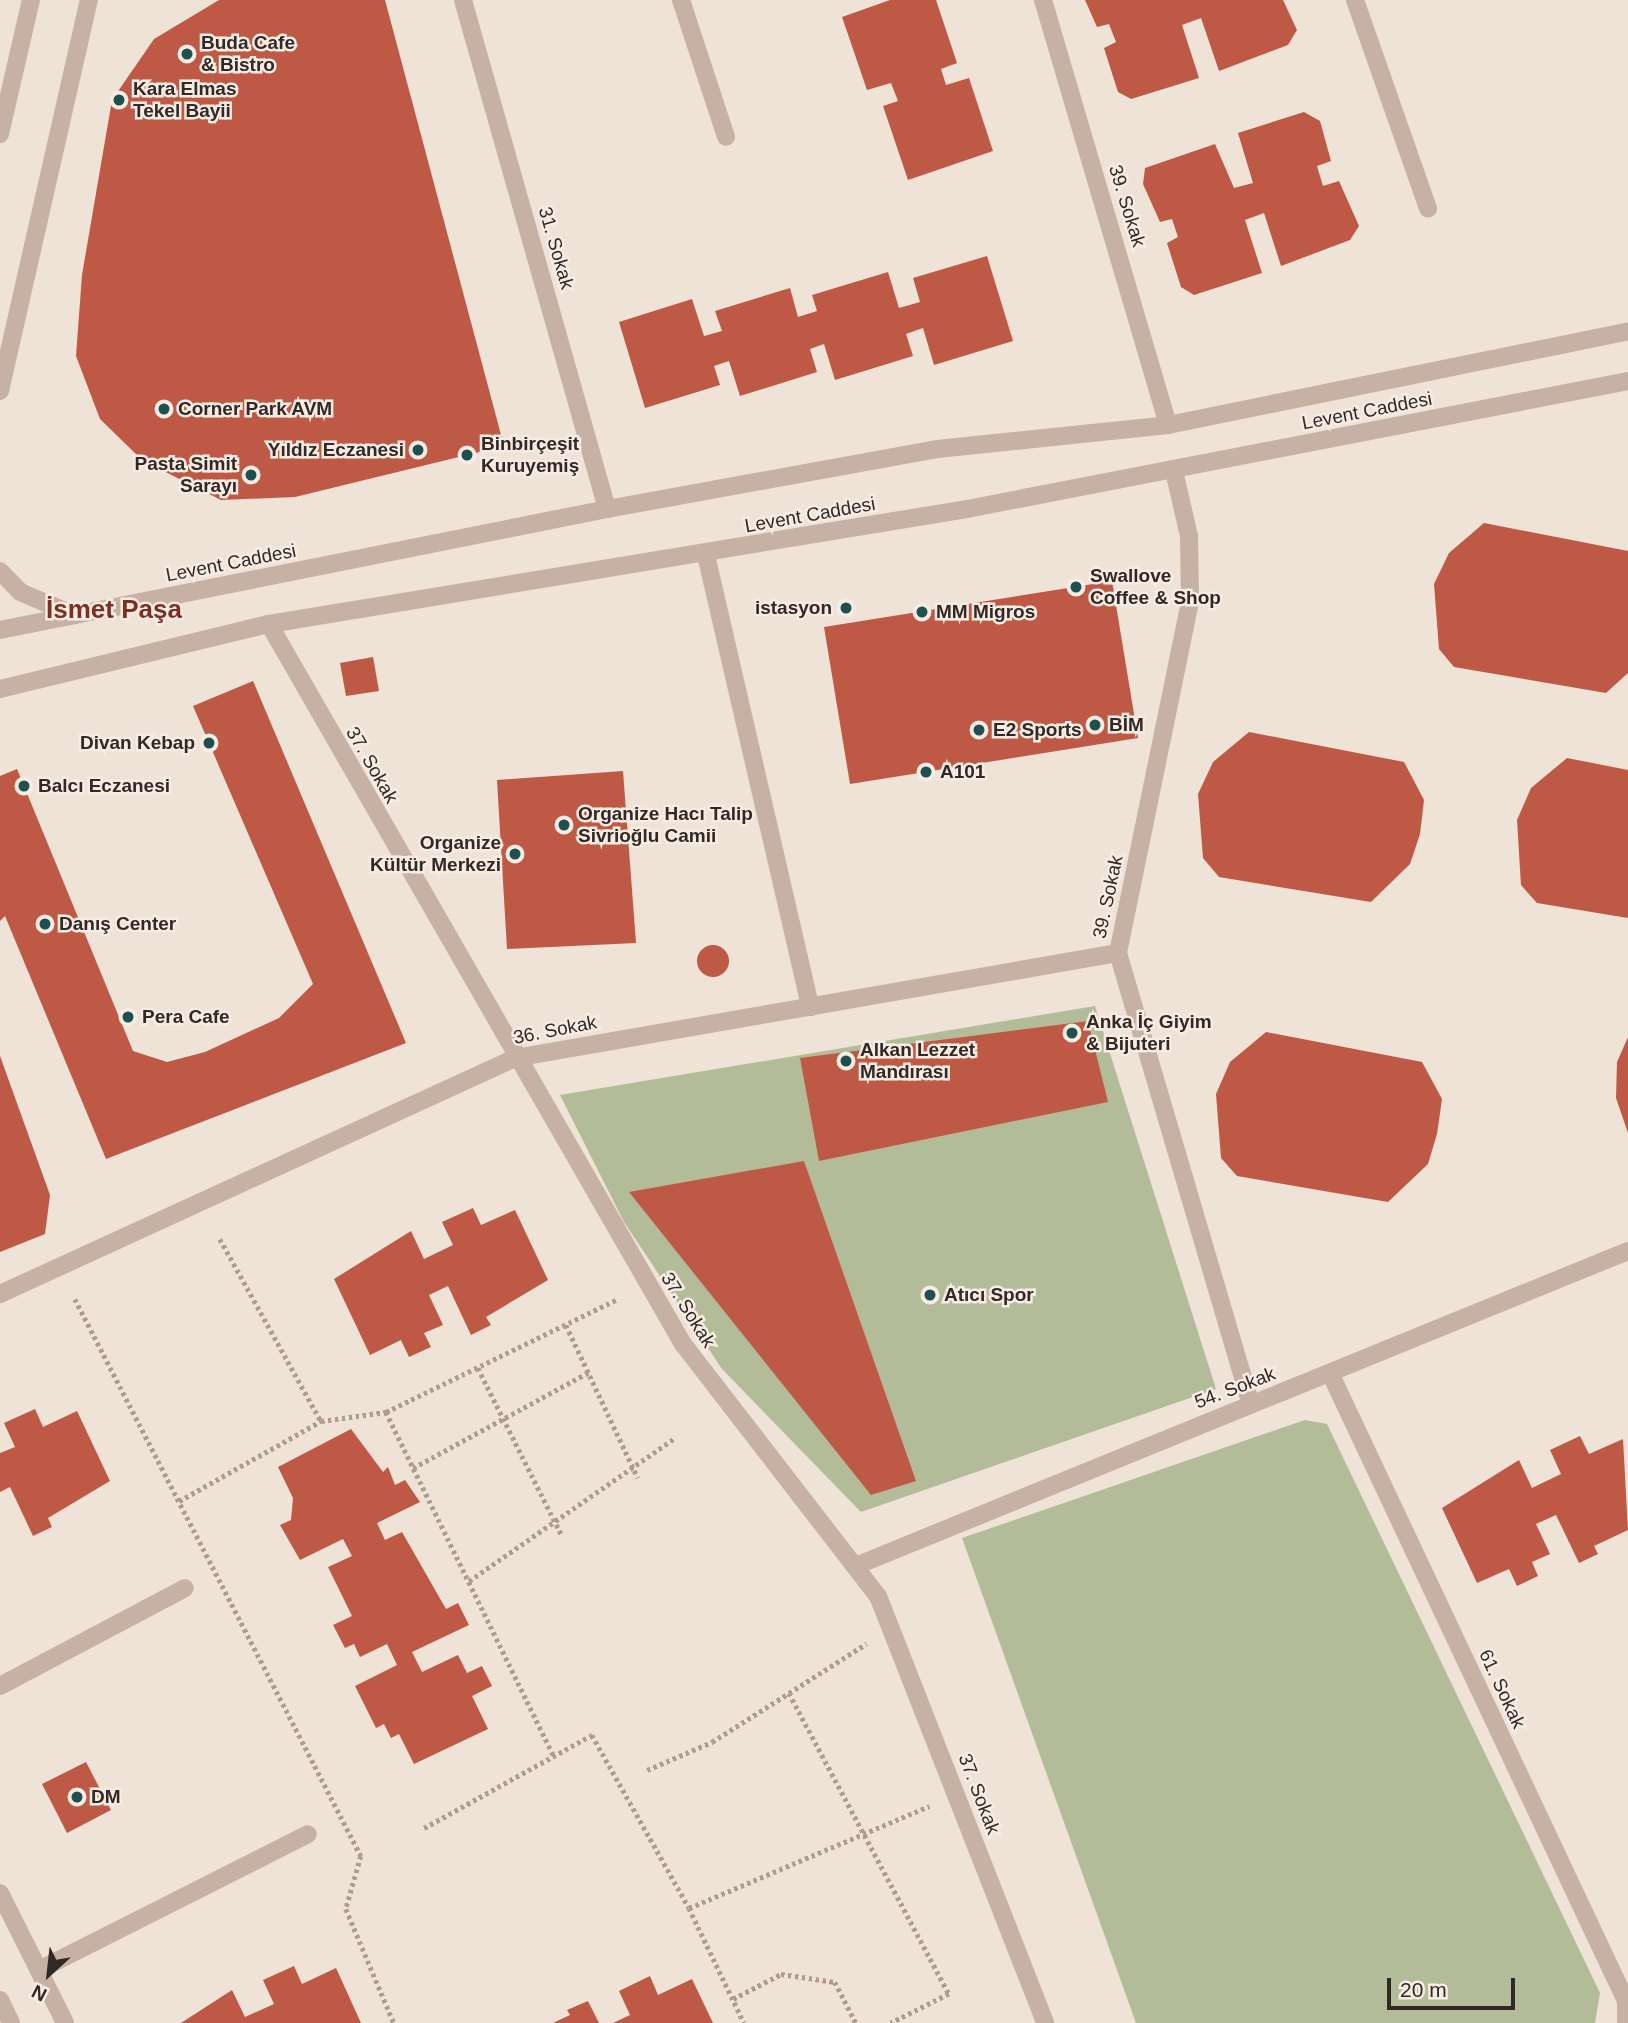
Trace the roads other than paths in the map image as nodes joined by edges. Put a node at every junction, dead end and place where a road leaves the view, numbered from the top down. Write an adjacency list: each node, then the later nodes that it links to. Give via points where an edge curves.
1 (31, 0): 7 (street)
2 (89, 0): 12 (street)
3 (463, 0): 15 (street, 31. Sokak)
4 (681, 0): 8 (street)
5 (1043, 0): 13 (street, 39. Sokak)
6 (1355, 0): 9 (street)
7 (0, 134)
8 (726, 137)
9 (1428, 209)
10 (1628, 331): 13 (street, Levent Caddesi)
11 (1628, 381): 14 (street, Levent Caddesi)
12 (0, 391)
13 (1168, 425): 15 (street, Levent Caddesi, via 937,449)
14 (1174, 471): 16 (street, Levent Caddesi); 22 (street, 39. Sokak, via 1189,536 1190,602)
15 (607, 509): 18 (street, Levent Caddesi)
16 (706, 555): 19 (street, Levent Caddesi); 23 (street)
17 (0, 571): 18 (street, via 20,592)
18 (78, 615): 20 (street, Levent Caddesi)
19 (269, 624): 21 (street, Levent Caddesi); 24 (street, 37. Sokak)
20 (0, 630)
21 (0, 689)
22 (1118, 954): 23 (street, 36. Sokak); 28 (street, 39. Sokak)
23 (810, 1007): 24 (street, 36. Sokak)
24 (515, 1058): 26 (street, 36. Sokak); 29 (street, 37. Sokak, via 683,1344)
25 (1628, 1251): 27 (street, 54. Sokak)
26 (0, 1294)
27 (1331, 1375): 28 (street, 54. Sokak); 39 (street, 61. Sokak, via 1626,2001)
28 (1251, 1404): 29 (street, 54. Sokak)
29 (858, 1565): 38 (street, 37. Sokak, via 894,1633)
30 (185, 1588): 31 (street)
31 (0, 1686)
32 (308, 1834): 34 (street)
33 (0, 1893): 34 (street)
34 (39, 1970): 37 (street)
35 (0, 2001): 36 (street)
36 (12, 2023)
37 (65, 2023)
38 (1045, 2023)
39 (1626, 2023)

